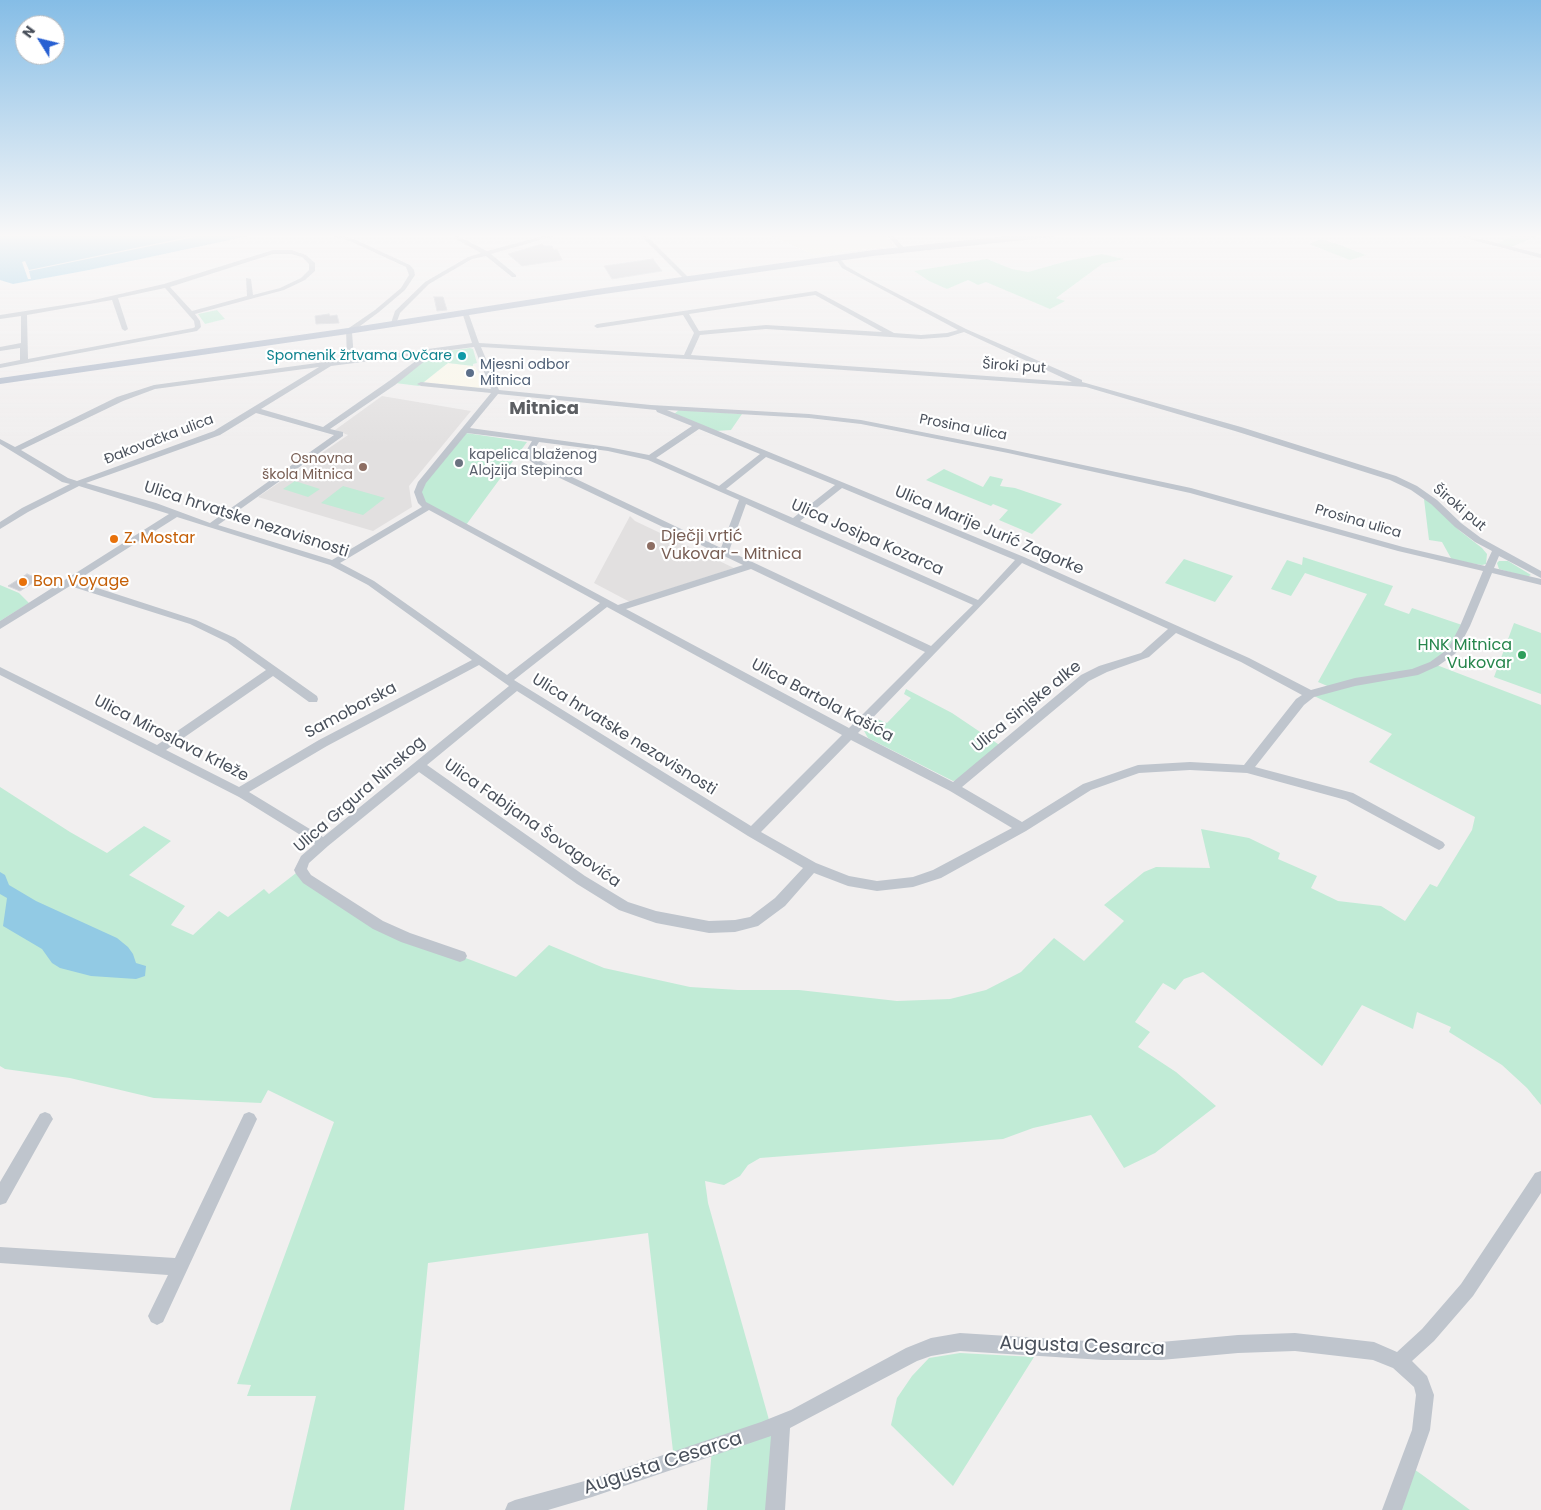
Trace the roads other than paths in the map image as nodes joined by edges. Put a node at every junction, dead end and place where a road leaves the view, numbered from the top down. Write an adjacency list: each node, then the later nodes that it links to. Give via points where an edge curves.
1 (80, 304): 14 (street)
2 (117, 304): 19 (street)
3 (183, 304): 12 (street)
4 (225, 304): 12 (street)
5 (386, 304): 21 (street)
6 (406, 304): 16 (street)
7 (516, 304): 11 (main road)
8 (741, 304): 13 (street)
9 (836, 304): 17 (street)
10 (914, 304): 20 (street)
11 (465, 312): 16 (main road); 26 (street)
12 (191, 313): 30 (street, via 198,324 195,330)
13 (685, 313): 18 (street); 22 (street)
14 (24, 315): 15 (street); 25 (street)
15 (0, 317)
16 (394, 323): 21 (main road)
17 (869, 323): 23 (street, via 871,330); 24 (street)
18 (597, 326)
19 (126, 329)
20 (964, 330): 24 (street, via 936,336); 36 (street)
21 (348, 331): 31 (street); 34 (main road)
22 (696, 333): 23 (street, via 756,327); 29 (street)
23 (862, 333): 24 (street)
24 (892, 335)
25 (24, 345): 27 (street); 30 (street)
26 (476, 345): 28 (street, Široki put); 29 (street, Široki put); 37 (street)
27 (0, 349)
28 (433, 351): 31 (street, Đakovačka ulica); 41 (street)
29 (687, 357): 36 (street, Široki put)
30 (24, 361): 33 (street)
31 (351, 361): 32 (street, Đakovačka ulica)
32 (329, 364): 39 (street, Đakovačka ulica); 45 (street, via 154,386)
33 (0, 366)
34 (0, 381)
35 (421, 384): 37 (street, Prosina ulica)
36 (1087, 385): 59 (street, Široki put, via 1393,478 1434,502 1467,533)
37 (496, 392): 38 (street, Prosina ulica); 42 (street)
38 (651, 407): 40 (street, Ulica Marije Jurić Zagorke); 64 (street, Prosina ulica, via 836,419 936,436 1191,491)
39 (255, 410): 41 (street); 48 (street, Đakovačka ulica, via 217,433)
40 (698, 426): 46 (street, Ulica Marije Jurić Zagorke); 47 (street)
41 (324, 429): 58 (street, via 340,434)
42 (464, 430): 43 (street, Ulica Josipa Kozarca); 52 (street, via 419,488 418,497)
43 (537, 440): 47 (street, Ulica Josipa Kozarca); 60 (street, via 527,454 528,458)
44 (0, 442): 45 (street, Ulica hrvatske nezavisnosti)
45 (15, 450): 48 (street, Ulica hrvatske nezavisnosti, via 54,475)
46 (765, 454): 49 (street, Ulica Marije Jurić Zagorke); 50 (street)
47 (650, 458): 50 (street, Ulica Josipa Kozarca)
48 (79, 483): 53 (street); 54 (street, Ulica hrvatske nezavisnosti)
49 (840, 485): 56 (street); 61 (street, Ulica Marije Jurić Zagorke)
50 (720, 490): 51 (street, Ulica Josipa Kozarca)
51 (744, 500): 56 (street, Ulica Josipa Kozarca); 60 (street)
52 (428, 507): 62 (street); 68 (street, Ulica Bartola Kašića)
53 (25, 510): 55 (street); 57 (street)
54 (176, 514): 58 (street, Ulica hrvatske nezavisnosti); 66 (street)
55 (0, 515)
56 (793, 522): 69 (street, Ulica Josipa Kozarca)
57 (0, 526)
58 (211, 526): 62 (street, Ulica hrvatske nezavisnosti)
59 (1496, 552): 64 (street); 65 (street, Široki put)
60 (724, 553): 63 (street)
61 (1020, 559): 69 (street); 72 (street, Ulica Marije Jurić Zagorke)
62 (333, 563): 74 (street, Ulica hrvatske nezavisnosti, via 371,583)
63 (750, 566): 70 (street); 73 (street)
64 (1488, 570): 67 (street, Prosina ulica); 78 (street, via 1465,626 1452,651 1443,658 1414,672)
65 (1541, 575)
66 (68, 582): 71 (street); 75 (street, via 193,622 231,640)
67 (1541, 582)
68 (608, 602): 70 (street, Ulica Bartola Kašića); 77 (street)
69 (979, 604): 73 (street)
70 (619, 608): 80 (street, Ulica Bartola Kašića)
71 (0, 626)
72 (1175, 628): 78 (street, Ulica Marije Jurić Zagorke); 84 (street, Ulica Sinjske alke, via 1145,655 1085,678)
73 (932, 651): 80 (street)
74 (479, 661): 77 (street, Ulica hrvatske nezavisnosti); 85 (street, Samoborska)
75 (274, 670): 79 (street); 81 (street)
76 (0, 671): 81 (street, Ulica Miroslava Krleže)
77 (511, 683): 82 (street, Ulica Grgura Ninskog); 87 (street, Ulica hrvatske nezavisnosti)
78 (1310, 694): 83 (street, via 1300,702)
79 (314, 699)
80 (850, 734): 84 (street, Ulica Bartola Kašića); 87 (street)
81 (158, 750): 85 (street, Ulica Miroslava Krleže)
82 (418, 765): 88 (street, Ulica Grgura Ninskog); 90 (street, Ulica Fabijana Šovagovića, via 581,880 624,906 656,917 709,927 753,922 780,902)
83 (1247, 769): 86 (street, Ulica hrvatske nezavisnosti, via 1190,766 1138,769 1086,786); 89 (street, Ulica hrvatske nezavisnosti, via 1349,796)
84 (954, 788): 86 (street, Ulica Bartola Kašića)
85 (240, 792): 88 (street, Ulica Miroslava Krleže)
86 (1022, 828): 90 (street, Ulica hrvatske nezavisnosti, via 937,874 913,882 877,886 863,884)
87 (752, 833): 90 (street, Ulica hrvatske nezavisnosti)
88 (324, 843): 91 (street, Ulica Grgura Ninskog, via 305,860 300,870 307,879 378,925)
89 (1439, 845)
90 (812, 867)
91 (460, 956)
92 (45, 1120): 95 (street)
93 (250, 1120): 97 (street)
94 (1541, 1178): 99 (street, via 1467,1290 1428,1335)
95 (0, 1197)
96 (0, 1255): 97 (street)
97 (179, 1267): 98 (street)
98 (157, 1316)
99 (1398, 1362): 100 (street, Augusta Cesarca, via 1374,1351 1295,1342 1161,1351 1103,1351 960,1342 912,1354); 103 (street, Augusta Cesarca, via 1421,1382 1425,1395 1421,1430)
100 (781, 1423): 101 (street, Augusta Cesarca, via 592,1488); 102 (street)
101 (515, 1510)
102 (775, 1510)
103 (1392, 1510)

